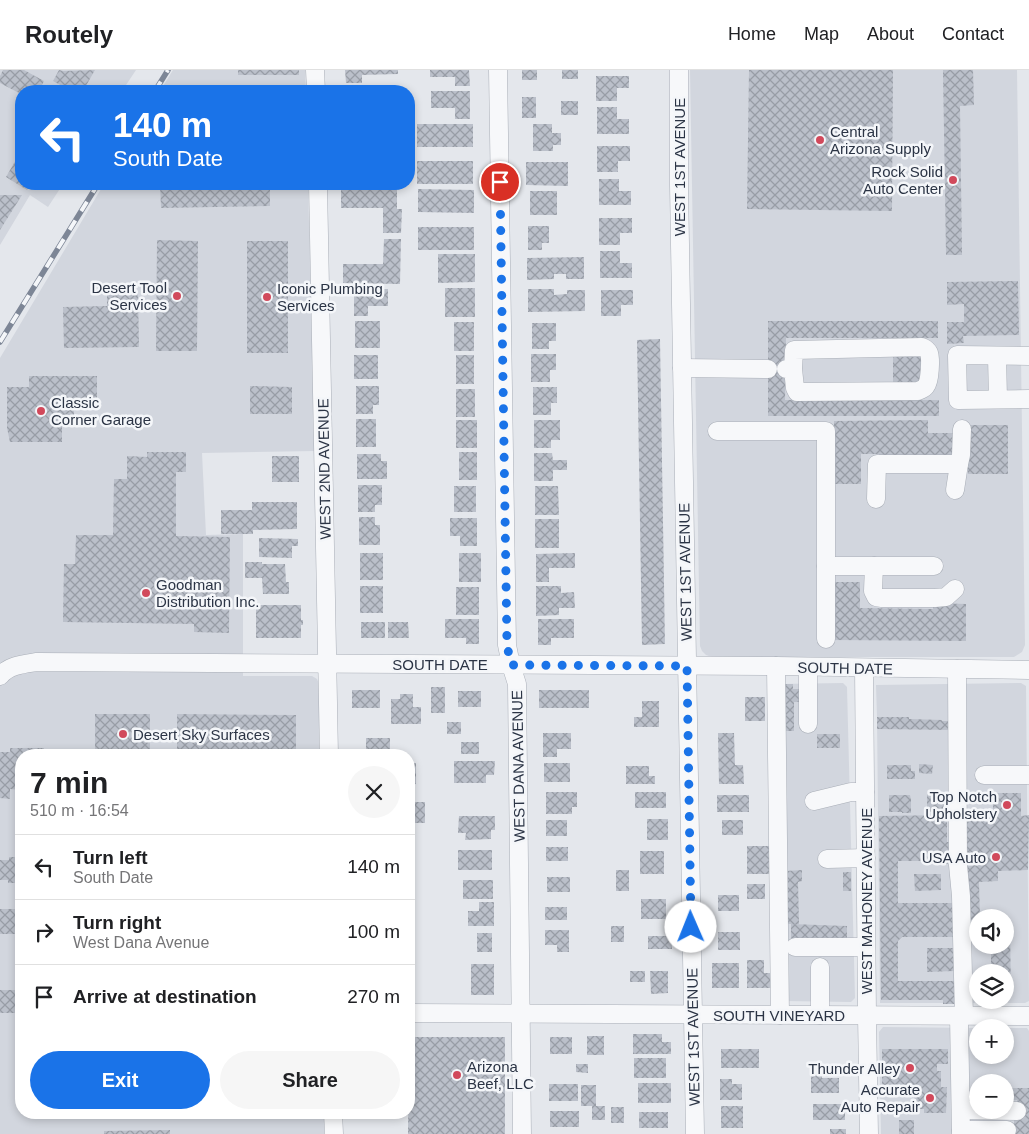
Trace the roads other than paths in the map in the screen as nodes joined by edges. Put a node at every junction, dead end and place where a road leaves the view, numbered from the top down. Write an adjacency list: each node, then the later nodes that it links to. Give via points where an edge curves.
1 (315, 70): 4 (street)
2 (498, 70): 23 (street, WEST DANA AVENUE, via 507,645)
3 (678, 70): 8 (street, WEST 1ST AVENUE)
4 (316, 85)
5 (318, 190): 22 (street, WEST 2ND AVENUE)
6 (997, 356): 7 (street); 10 (street); 10 (street, via 957,355 958,400)
7 (1029, 356)
8 (682, 368): 9 (street); 24 (street, WEST 1ST AVENUE)
9 (782, 369): 9 (street, via 794,350 922,347 929,354 929,379 927,385 918,390 797,392)
10 (998, 399): 11 (street)
11 (1029, 399)
12 (962, 428): 14 (street)
13 (717, 431): 17 (street, via 826,431)
14 (959, 464): 15 (street); 16 (street, via 876,464)
15 (955, 490)
16 (876, 499)
17 (826, 566): 18 (street); 21 (street)
18 (874, 566): 19 (street); 20 (street, via 873,591 876,597 946,597)
19 (934, 566)
20 (955, 589)
21 (826, 639)
22 (328, 664): 23 (street, SOUTH DATE); 30 (street, SOUTH DATE, via 37,662 17,665); 32 (street, WEST 2ND AVENUE)
23 (511, 665): 24 (street, SOUTH DATE); 43 (street, WEST DANA AVENUE, via 517,684)
24 (687, 666): 25 (street, SOUTH DATE); 44 (street, WEST 1ST AVENUE)
25 (776, 666): 26 (street, SOUTH DATE); 45 (street)
26 (808, 667): 27 (street, SOUTH DATE); 31 (street)
27 (864, 668): 28 (street, SOUTH DATE); 35 (street, WEST MAHONEY AVENUE)
28 (957, 669): 29 (street, SOUTH DATE); 48 (street, via 964,715 958,865)
29 (1029, 670)
30 (2, 674)
31 (808, 724)
32 (329, 749)
33 (984, 775): 34 (street)
34 (1029, 775)
35 (865, 792): 36 (street); 37 (street, WEST MAHONEY AVENUE)
36 (814, 800)
37 (866, 858): 38 (street); 39 (street, WEST MAHONEY AVENUE)
38 (827, 859)
39 (866, 947): 40 (street); 47 (street, WEST MAHONEY AVENUE)
40 (795, 948)
41 (820, 967): 46 (street)
42 (415, 1013): 43 (street, SOUTH VINEYARD)
43 (521, 1014): 44 (street, SOUTH VINEYARD); 56 (street, WEST DANA AVENUE)
44 (693, 1015): 45 (street, SOUTH VINEYARD); 57 (street, WEST 1ST AVENUE)
45 (780, 1015): 46 (street, SOUTH VINEYARD)
46 (820, 1015): 47 (street, SOUTH VINEYARD)
47 (866, 1016): 48 (street, SOUTH VINEYARD); 58 (street, WEST MAHONEY AVENUE)
48 (961, 1016): 49 (street, SOUTH VINEYARD); 50 (street)
49 (1029, 1016)
50 (961, 1110): 51 (street); 54 (street)
51 (1017, 1111)
52 (334, 1119): 55 (street)
53 (1007, 1130): 54 (street)
54 (961, 1132)
55 (334, 1134)
56 (522, 1134)
57 (695, 1134)
58 (869, 1134)

